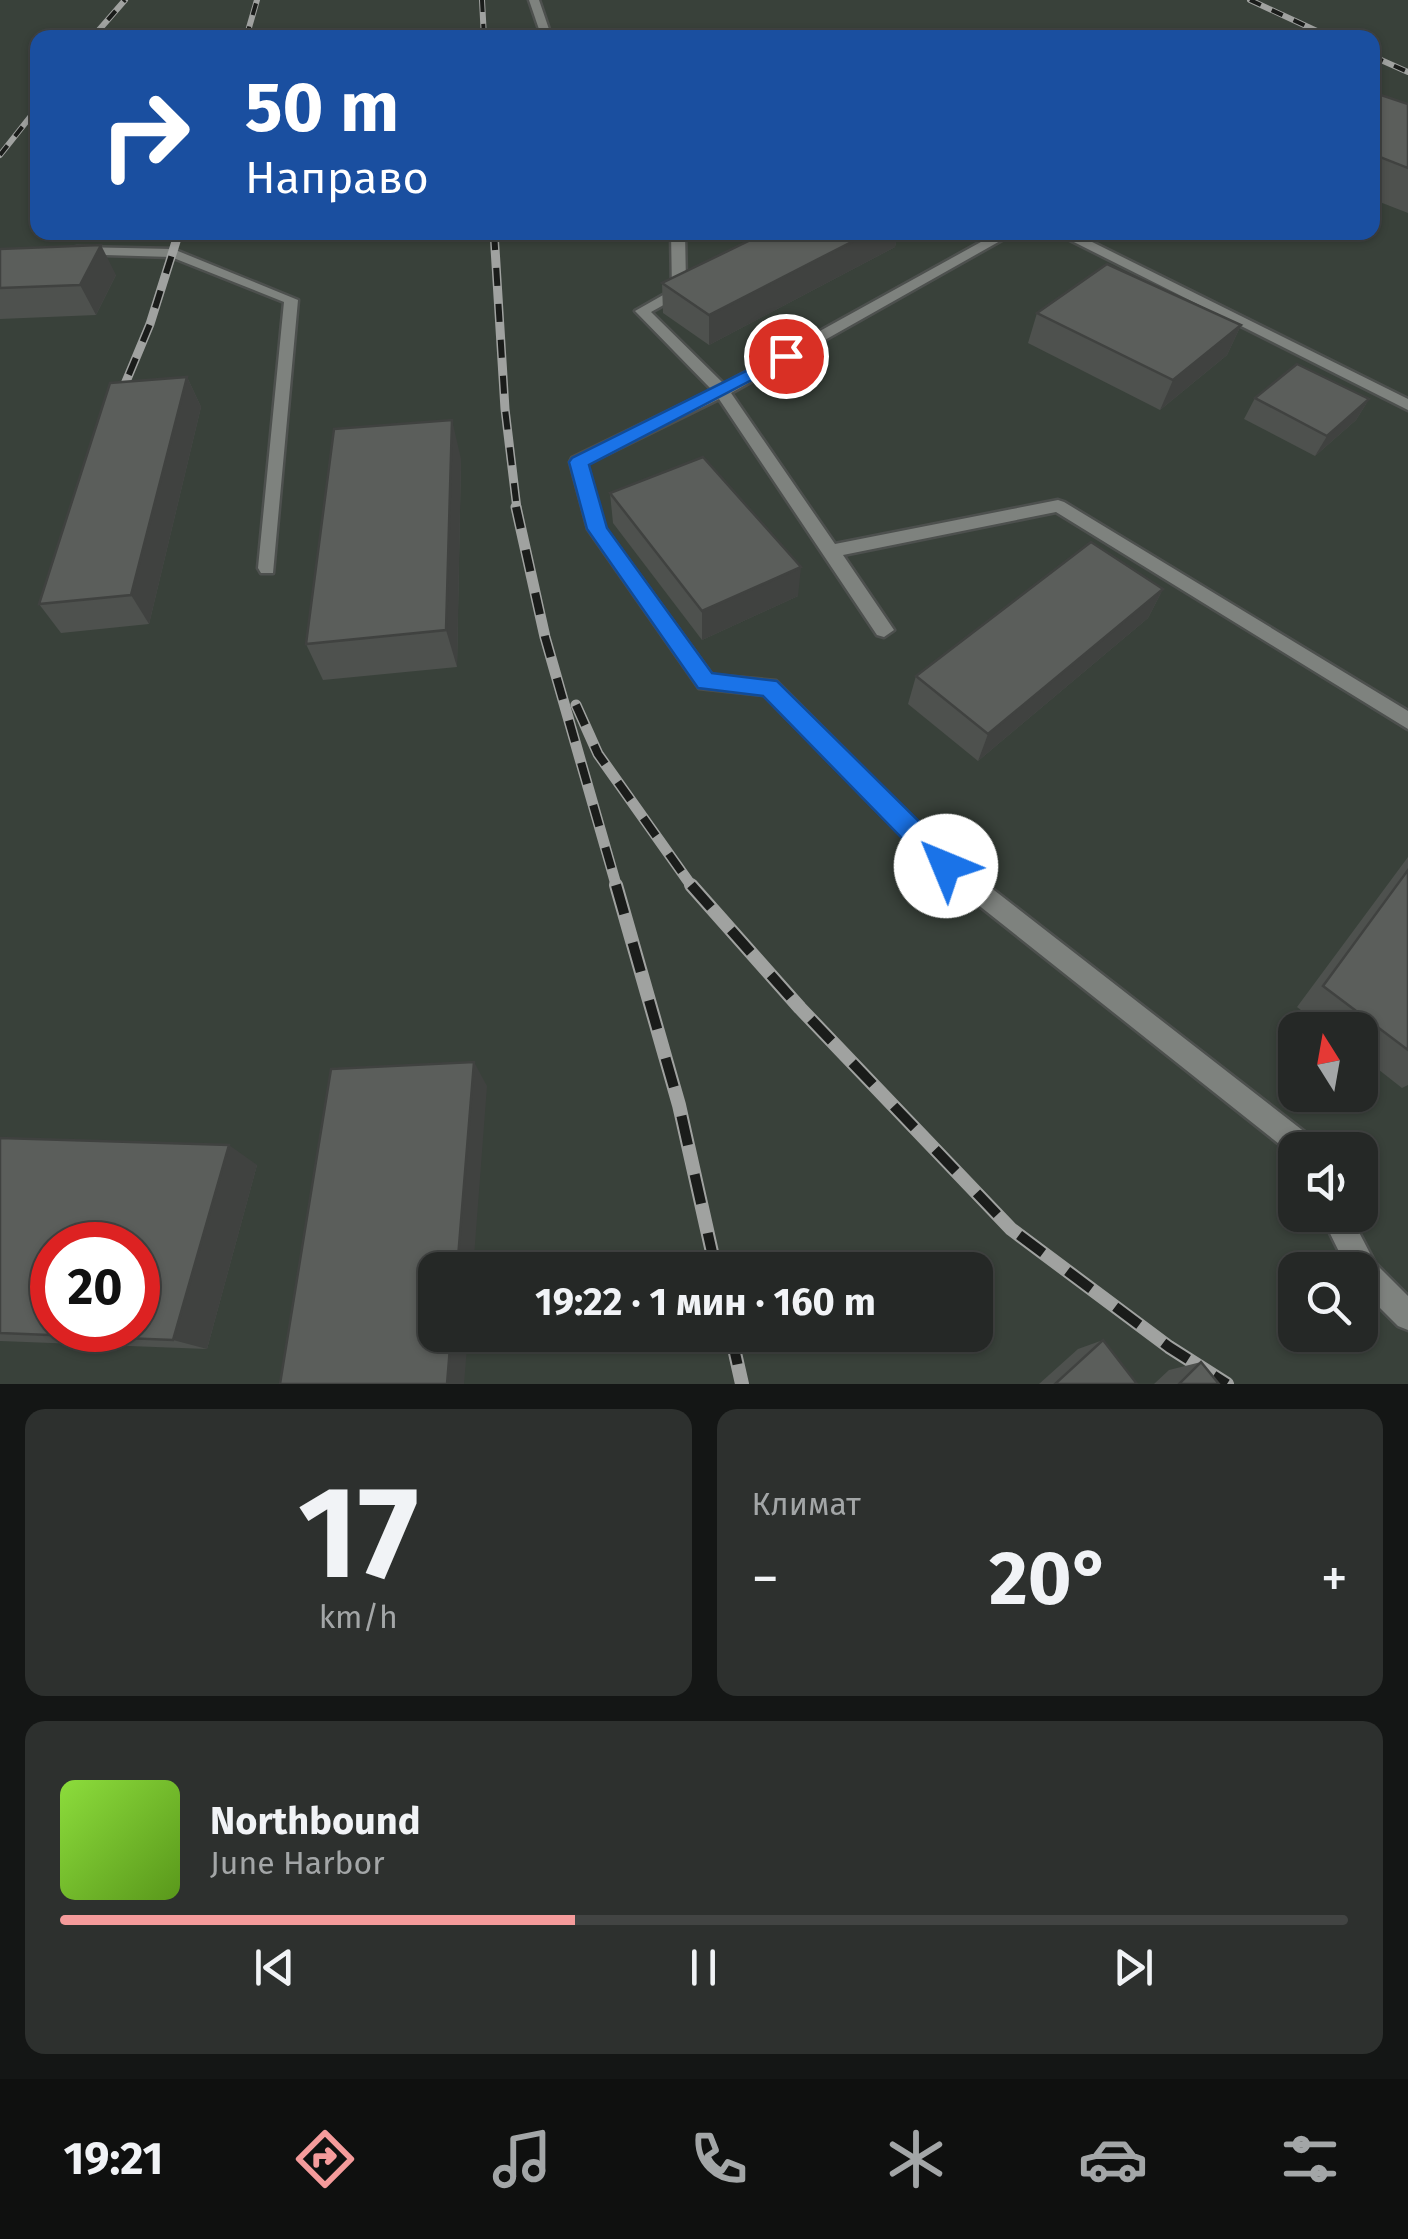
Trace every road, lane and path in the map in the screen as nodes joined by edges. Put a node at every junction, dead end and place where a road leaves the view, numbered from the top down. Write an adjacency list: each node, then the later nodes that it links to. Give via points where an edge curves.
1 (534, 0): 2 (lane)
2 (545, 30)
3 (678, 240): 8 (lane)
4 (996, 240): 9 (lane)
5 (1076, 240): 10 (lane)
6 (54, 250): 12 (lane, via 173,253 291,300)
7 (711, 275): 8 (lane)
8 (680, 292): 9 (lane, via 642,312)
9 (722, 391): 11 (lane); 15 (lane, via 578,462 597,529 706,682 769,687 946,866)
10 (1408, 404)
11 (831, 552): 13 (lane); 14 (lane, via 1058,506)
12 (267, 568)
13 (884, 630)
14 (1408, 721)
15 (1284, 1132)
16 (1344, 1232): 17 (lane, via 1365,1273)
17 (1408, 1316)

